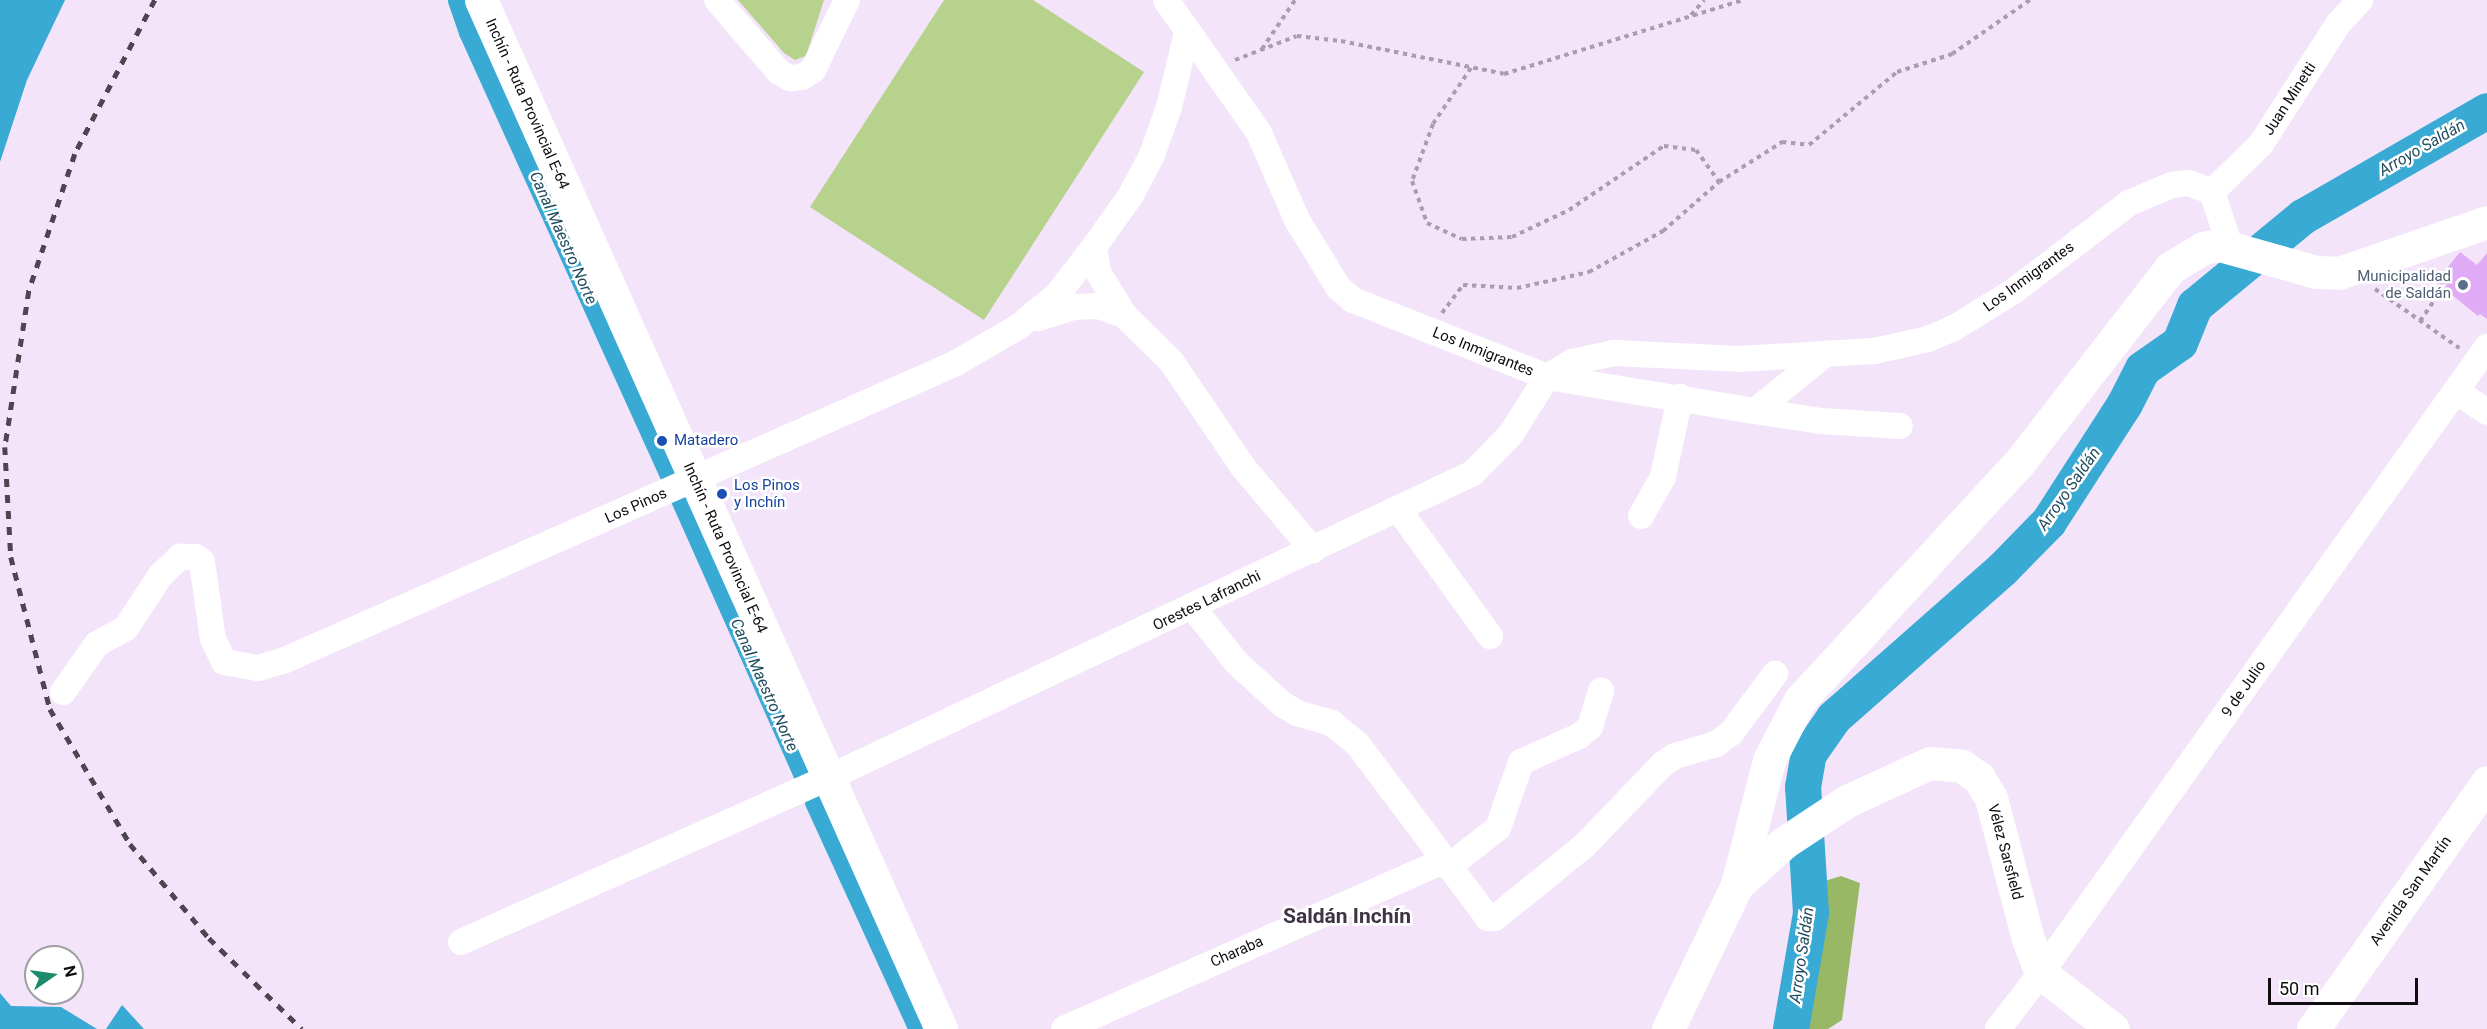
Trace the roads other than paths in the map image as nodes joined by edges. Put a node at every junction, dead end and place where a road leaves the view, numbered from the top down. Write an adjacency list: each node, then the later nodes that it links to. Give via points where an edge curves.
1 (481, 0): 21 (main road, Inchín - Ruta Provincial E-64)
2 (717, 0): 3 (street, via 779,72 790,78 813,70)
3 (847, 0)
4 (1166, 0): 6 (street, Los Inmigrantes)
5 (2360, 0): 7 (street, Juan Minetti, via 2338,24 2261,144)
6 (1187, 33): 10 (street, Los Pinos, via 1169,107 1152,154 1131,195); 15 (street, Los Inmigrantes, via 1258,133 1297,220 1338,287 1353,300)
7 (2212, 192): 9 (street); 14 (street, Los Inmigrantes, via 2189,183 2155,190 2082,238 2014,291 1954,328 1902,346)
8 (2487, 222): 9 (main road, via 2350,271 2328,274)
9 (2230, 246): 32 (main road, via 2202,248 2170,268 2019,464 1817,680 1778,739 1758,791)
10 (1094, 247): 11 (street, via 1098,272); 12 (street, Los Pinos, via 1058,294)
11 (1124, 315): 12 (street, Los Pinos, via 1098,306 1073,307 1054,310); 24 (street, via 1171,361 1243,467)
12 (1018, 327): 21 (street, Los Pinos, via 956,363)
13 (2487, 347): 16 (street, 9 de Julio)
14 (1827, 353): 15 (street, Los Inmigrantes, via 1739,359 1614,353 1572,362); 18 (street)
15 (1547, 377): 17 (street); 22 (street, Orestes Lafranchi, via 1529,409 1484,466)
16 (2456, 391): 19 (street); 37 (street, 9 de Julio)
17 (1680, 397): 18 (street); 23 (street, via 1663,477)
18 (1755, 411): 20 (street, via 1821,421)
19 (2487, 412)
20 (1900, 426)
21 (695, 480): 29 (street, Los Pinos, via 258,668 224,662 213,639 202,562 196,557 180,557 160,576 126,628 97,644); 30 (main road, Inchín - Ruta Provincial E-64)
22 (1398, 509): 24 (street, Orestes Lafranchi); 26 (street)
23 (1641, 516)
24 (1312, 550): 25 (street, Orestes Lafranchi)
25 (1194, 609): 30 (street, Orestes Lafranchi); 34 (street, via 1237,663 1282,704 1297,713 1332,723 1359,746)
26 (1490, 636)
27 (1775, 674): 34 (street, via 1731,733 1716,744 1675,756 1663,764 1585,845 1495,918 1488,918)
28 (1601, 691): 34 (street, Charaba, via 1590,727 1580,736 1521,762 1498,828)
29 (63, 692)
30 (828, 778): 36 (street, Orestes Lafranchi); 38 (main road, Inchín - Ruta Provincial E-64)
31 (2487, 782): 43 (main road, Avenida San Martín)
32 (1753, 819): 33 (main road, via 1759,842 1769,849); 35 (main road)
33 (1782, 846): 35 (main road, Vélez Sarsfield); 37 (main road, Vélez Sarsfield, via 1847,801 1930,763 1962,766 1978,778 1991,798 2028,939)
34 (1446, 864): 39 (street, Charaba)
35 (1737, 885): 40 (main road)
36 (461, 942)
37 (2042, 973): 41 (street, 9 de Julio); 42 (main road, Vélez Sarsfield)
38 (941, 1029)
39 (1064, 1029)
40 (1668, 1029)
41 (1998, 1029)
42 (2113, 1029)
43 (2313, 1029)

